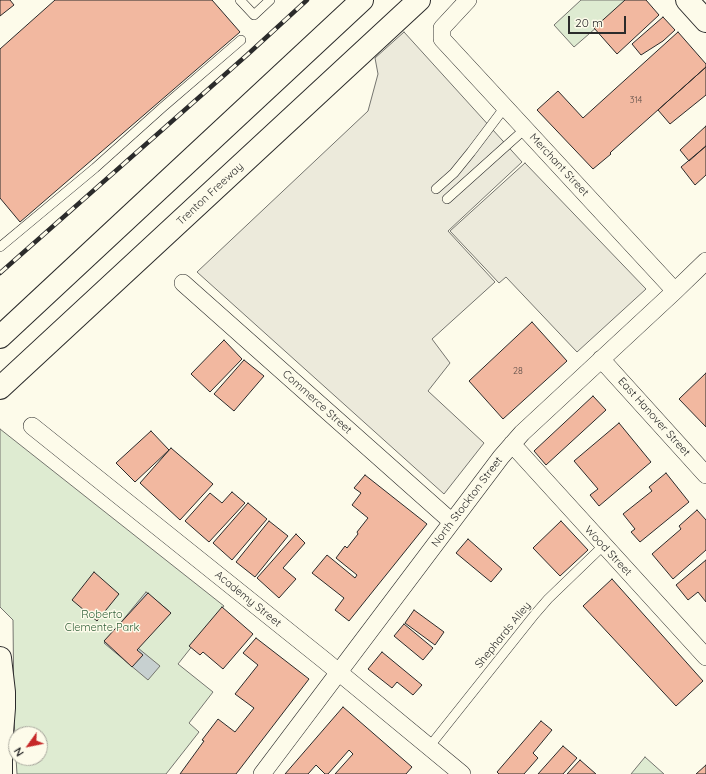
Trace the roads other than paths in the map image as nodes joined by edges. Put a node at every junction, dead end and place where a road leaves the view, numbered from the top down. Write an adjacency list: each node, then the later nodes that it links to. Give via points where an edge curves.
1 (240, 0): 2 (lane, via 254,15)
2 (270, 0)
3 (362, 0): 17 (main road)
4 (419, 0): 19 (main road, Trenton Freeway)
5 (468, 0): 9 (street, Merchant Street, via 442,28 442,39)
6 (687, 0): 7 (main road)
7 (706, 21)
8 (241, 40): 13 (lane)
9 (505, 107): 10 (street, Merchant Street); 11 (lane, via 454,173)
10 (525, 129): 12 (lane); 16 (street, Merchant Street)
11 (436, 189)
12 (447, 199)
13 (0, 247)
14 (706, 262): 16 (street, North Stockton Street)
15 (183, 283): 23 (street, Commerce Street)
16 (675, 292): 18 (street, North Stockton Street)
17 (0, 337)
18 (602, 359): 21 (street, North Stockton Street); 22 (street, East Hanover Street)
19 (0, 388)
20 (32, 426): 27 (street, Academy Street)
21 (512, 444): 23 (street, North Stockton Street); 24 (street, Wood Street)
22 (706, 475)
23 (452, 522): 27 (street, North Stockton Street)
24 (603, 546): 25 (street, Wood Street); 29 (lane, Shephards Alley, via 535,614)
25 (706, 657)
26 (0, 658): 28 (main road, via 4,692)
27 (339, 673): 29 (street, Academy Street); 31 (street, North Stockton Street)
28 (2, 712): 30 (main road)
29 (429, 747): 32 (street, Academy Street)
30 (1, 774)
31 (262, 774)
32 (462, 774)

